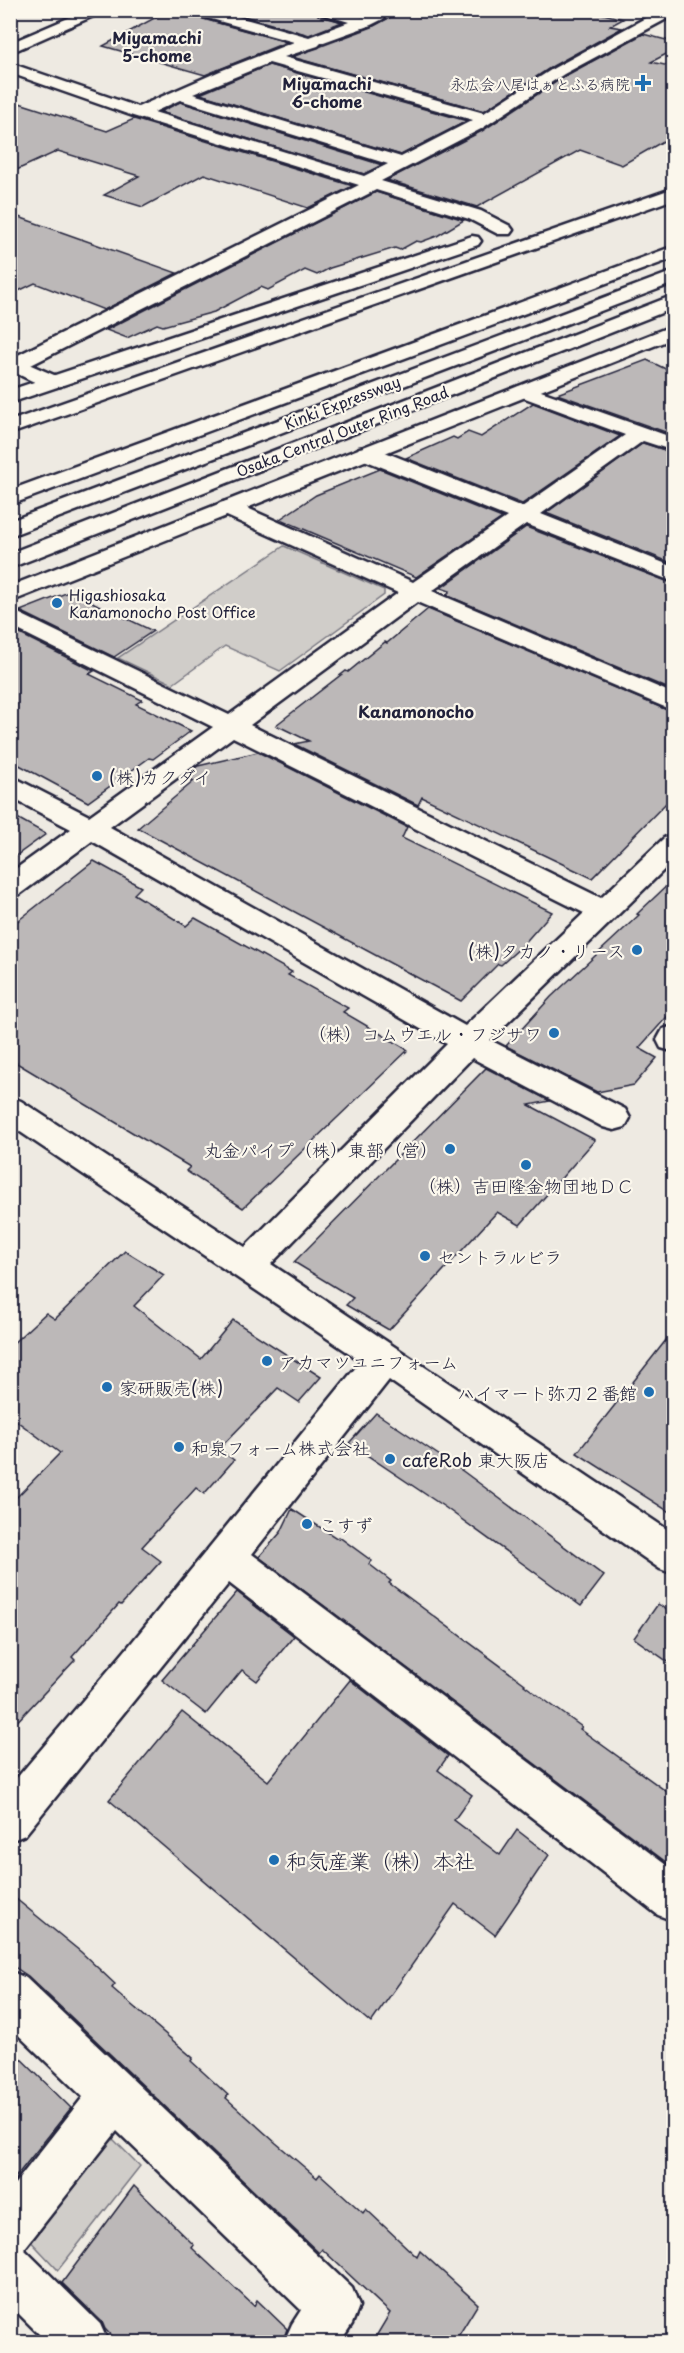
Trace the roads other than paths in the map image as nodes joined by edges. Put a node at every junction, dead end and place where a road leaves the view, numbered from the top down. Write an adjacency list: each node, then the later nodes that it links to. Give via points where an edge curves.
1 (99, 10): 12 (main road)
2 (246, 10): 10 (main road)
3 (324, 10): 8 (main road)
4 (394, 10): 8 (main road)
5 (672, 10): 7 (main road)
6 (198, 11): 11 (main road)
7 (652, 21): 9 (main road); 17 (main road, via 559,71)
8 (366, 22): 10 (main road)
9 (674, 26)
10 (335, 34): 11 (main road)
11 (313, 43): 13 (main road)
12 (10, 49)
13 (270, 58): 15 (main road); 17 (main road)
14 (10, 68): 16 (main road)
15 (179, 95): 16 (main road); 18 (main road)
16 (139, 113): 19 (main road)
17 (486, 119): 18 (main road)
18 (404, 163): 19 (main road)
19 (369, 183): 22 (main road, via 475,215); 28 (main road, via 15,365)
20 (674, 193): 32 (main road)
21 (527, 222): 22 (main road)
22 (504, 230): 27 (main road)
23 (674, 251): 37 (main road, Kinki Expressway)
24 (674, 276): 40 (main road, Kinki Expressway)
25 (674, 301): 36 (main road, Osaka Central Outer Ring Road)
26 (674, 331): 29 (main road)
27 (171, 342): 28 (main road); 31 (main road)
28 (54, 382): 30 (main road)
29 (524, 391): 33 (main road); 35 (main road); 36 (main road, via 365,438)
30 (10, 397)
31 (10, 406)
32 (10, 428)
33 (641, 433): 34 (main road); 39 (main road)
34 (674, 445)
35 (367, 453): 38 (main road); 39 (main road)
36 (282, 455): 41 (main road, Osaka Central Outer Ring Road)
37 (10, 498)
38 (228, 508): 43 (main road); 44 (main road)
39 (524, 515): 42 (main road); 43 (main road)
40 (10, 529)
41 (10, 561)
42 (674, 576)
43 (416, 592): 46 (main road); 47 (main road)
44 (10, 595)
45 (10, 616): 47 (main road)
46 (674, 702)
47 (231, 726): 49 (main road); 52 (main road)
48 (10, 786): 49 (main road)
49 (91, 828): 51 (main road); 53 (main road)
50 (674, 844): 52 (main road)
51 (10, 887)
52 (604, 911): 53 (main road)
53 (468, 1042): 55 (main road); 56 (main road)
54 (11, 1110): 56 (main road)
55 (614, 1118)
56 (248, 1266): 57 (main road)
57 (385, 1358): 58 (main road); 59 (main road)
58 (673, 1554)
59 (225, 1557): 60 (main road); 61 (main road)
60 (10, 1820)
61 (674, 1899)
62 (10, 1994): 63 (main road)
63 (115, 2095): 64 (main road); 67 (main road, via 334,2306)
64 (10, 2230)
65 (10, 2268): 66 (main road)
66 (82, 2343)
67 (310, 2343)

